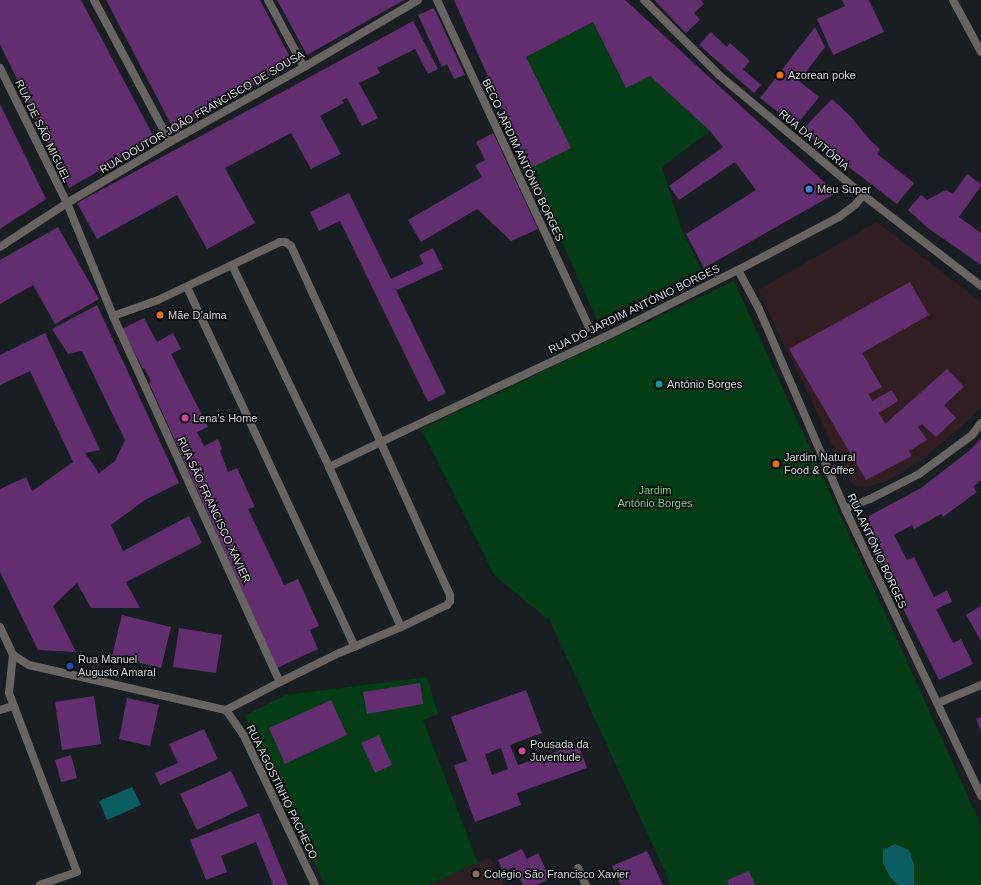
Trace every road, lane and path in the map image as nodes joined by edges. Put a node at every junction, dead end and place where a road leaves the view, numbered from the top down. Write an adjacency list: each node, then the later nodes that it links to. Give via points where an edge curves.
1 (94, 0): 10 (street)
2 (268, 0): 8 (street)
3 (418, 0): 8 (street, RUA DOUTOR JOÃO FRANCISCO DE SOUSA)
4 (438, 0): 19 (street, BECO JARDIM ANTÓNIO BORGES)
5 (644, 0): 11 (street, RUA DA VITÓRIA, via 719,75)
6 (953, 0): 7 (street)
7 (981, 52)
8 (304, 67): 10 (street, RUA DOUTOR JOÃO FRANCISCO DE SOUSA)
9 (0, 68): 12 (street, RUA DE SÃO MIGUEL)
10 (170, 142): 12 (street, RUA DOUTOR JOÃO FRANCISCO DE SOUSA)
11 (863, 196): 15 (street, RUA DO JARDIM ANTÓNIO BORGES, via 839,217); 16 (street, RUA DA VITÓRIA)
12 (67, 203): 13 (street, RUA DOUTOR JOÃO FRANCISCO DE SOUSA); 18 (street, RUA SÃO FRANCISCO XAVIER)
13 (0, 247)
14 (232, 265): 17 (street); 21 (street, via 280,242 291,246); 22 (street)
15 (738, 270): 21 (street, RUA DO JARDIM ANTÓNIO BORGES, via 617,331); 23 (street, RUA ANTÓNIO BORGES, via 759,309)
16 (981, 286)
17 (187, 287): 18 (street); 26 (street)
18 (114, 316): 28 (street, RUA SÃO FRANCISCO XAVIER)
19 (589, 328)
20 (981, 423): 23 (street, via 972,435 920,474)
21 (381, 443): 22 (street, RUA DO JARDIM ANTÓNIO BORGES); 25 (street, via 450,595 450,601 446,605)
22 (329, 467): 25 (street)
23 (845, 509): 30 (street, RUA ANTÓNIO BORGES)
24 (0, 627): 27 (street)
25 (400, 627): 26 (street)
26 (355, 647): 28 (street)
27 (13, 655): 31 (street, via 9,693); 33 (street, via 29,665)
28 (280, 682): 33 (street)
29 (981, 685): 30 (street)
30 (938, 703): 34 (street, RUA ANTÓNIO BORGES)
31 (13, 706): 32 (street); 36 (street, via 77,872)
32 (0, 710)
33 (226, 710): 37 (street, RUA AGOSTINHO PACHECO, via 243,734)
34 (981, 796)
35 (578, 868): 38 (street)
36 (40, 885)
37 (315, 885)
38 (586, 885)

